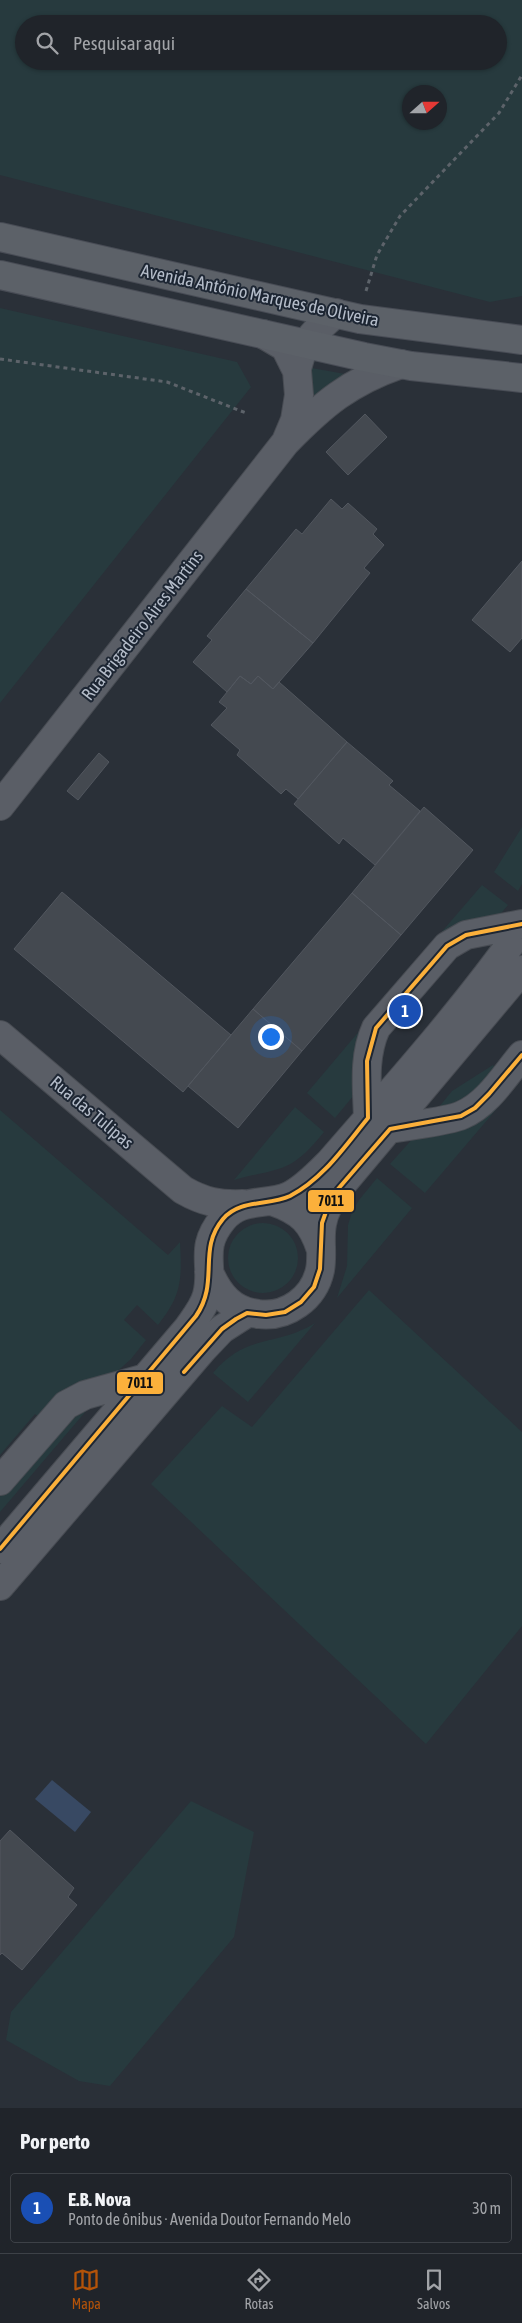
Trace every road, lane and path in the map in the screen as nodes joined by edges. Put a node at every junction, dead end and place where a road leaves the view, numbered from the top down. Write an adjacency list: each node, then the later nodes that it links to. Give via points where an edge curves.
1 (522, 75): 4 (path, via 499,113 400,216 377,255 367,286)
2 (0, 237): 4 (main road, Avenida António Marques de Oliveira)
3 (0, 275): 5 (main road, Avenida António Marques de Oliveira)
4 (348, 316): 6 (main road, Avenida António Marques de Oliveira); 7 (street, Rua Brigadeiro Aires Martins, via 316,330)
5 (263, 334): 7 (main road, Avenida António Marques de Oliveira); 10 (street, Rua Brigadeiro Aires Martins, via 284,347)
6 (522, 340)
7 (306, 343): 9 (main road, Avenida António Marques de Oliveira); 10 (street, Rua Brigadeiro Aires Martins)
8 (0, 359): 12 (path, via 167,382)
9 (401, 364): 11 (main road, Avenida António Marques de Oliveira); 13 (street, Rua Brigadeiro Aires Martins, via 349,386 326,403)
10 (297, 370): 13 (street, Rua Brigadeiro Aires Martins, via 299,395 295,420)
11 (522, 378)
12 (246, 413)
13 (285, 443): 14 (street, Rua Brigadeiro Aires Martins)
14 (0, 806)
15 (522, 926): 19 (street, via 447,1025); 19 (street, via 466,935 447,946 376,1028 366,1059)
16 (522, 970): 19 (street)
17 (0, 1034): 20 (street, Rua das Tulipas)
18 (522, 1055): 19 (street, via 490,1094 461,1116)
19 (379, 1123): 21 (street, via 310,1182 290,1196); 23 (street, via 328,1206 322,1223)
20 (183, 1190): 22 (street, via 220,1206); 24 (street, via 192,1205)
21 (272, 1201): 22 (street); 23 (street, via 290,1207 304,1218 316,1233)
22 (243, 1204): 24 (street, via 232,1210 212,1234)
23 (321, 1250): 25 (street, via 320,1269 314,1287 301,1302 285,1312 266,1315)
24 (208, 1262): 25 (street, via 217,1290 229,1304); 26 (street, via 207,1295 200,1311)
25 (246, 1313): 29 (street, via 222,1329)
26 (146, 1378): 27 (street, via 86,1394 66,1404); 28 (street)
27 (0, 1481)
28 (0, 1549)
29 (0, 1586)

